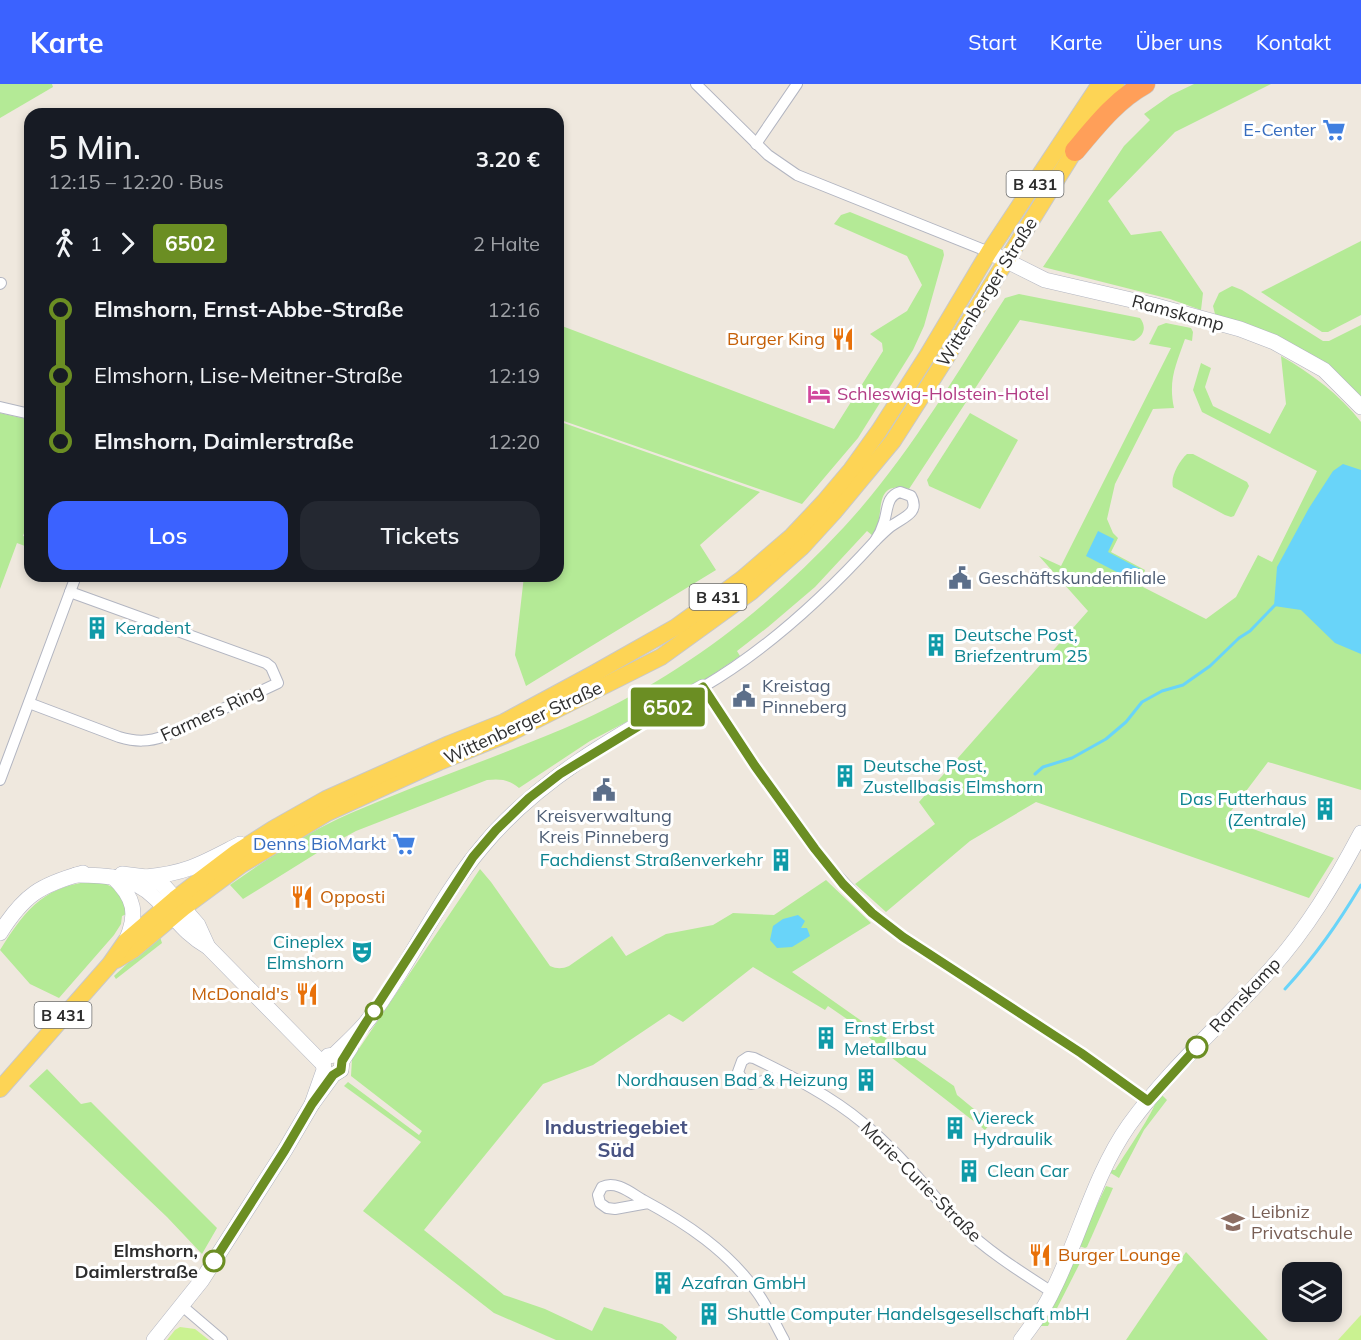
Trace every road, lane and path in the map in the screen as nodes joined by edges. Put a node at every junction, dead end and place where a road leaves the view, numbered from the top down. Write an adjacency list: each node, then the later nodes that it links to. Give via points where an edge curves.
1 (696, 84): 6 (street)
2 (797, 84): 6 (street)
3 (1100, 84): 8 (main road, Wittenberger Straße / B 431)
4 (1116, 84): 7 (main road, Wittenberger Straße / B 431)
5 (1145, 84): 7 (highway, via 1103,118)
6 (756, 144): 8 (street, via 809,181)
7 (1075, 151): 9 (main road, Wittenberger Straße / B 431)
8 (989, 252): 9 (street, Ramskamp); 18 (main road, Wittenberger Straße / B 431, via 927,356 851,470 792,536 742,579 676,627 514,717 326,799)
9 (1006, 261): 10 (street, Ramskamp, via 1045,280 1153,305 1274,342 1324,370); 23 (main road, Wittenberger Straße / B 431, via 892,441 802,547 751,592 661,657 508,734 327,813)
10 (1359, 403)
11 (0, 407): 12 (street)
12 (24, 413)
13 (875, 541): 13 (street, via 909,515 914,505 911,496 900,492 892,497); 15 (street, via 798,616)
14 (72, 582): 16 (street); 16 (street, Farmers Ring, via 266,663 278,683 148,742 133,742)
15 (703, 687): 28 (street, via 560,774 517,809 473,857 365,1024); 31 (street, via 821,856 872,913)
16 (29, 703): 17 (street)
17 (0, 780)
18 (273, 829): 22 (street, via 193,868); 23 (main road, Wittenberger Straße / B 431, via 229,858)
19 (1361, 833): 31 (street, Ramskamp, via 1312,918 1271,969)
20 (76, 875): 21 (street); 22 (street, via 99,871); 24 (street, via 41,887)
21 (114, 877): 23 (street, via 143,888); 26 (street, via 134,910)
22 (146, 877): 23 (street, via 157,881)
23 (174, 908): 26 (main road, B 431); 27 (main road, B 431, via 133,950); 28 (street, via 191,937 208,946)
24 (6, 918): 25 (street)
25 (0, 933)
26 (126, 941): 27 (main road, B 431)
27 (110, 963): 30 (main road, B 431)
28 (330, 1063): 34 (street, via 285,1150)
29 (787, 1075): 33 (street, Marie-Curie-Straße, via 866,1124 962,1226)
30 (0, 1089)
31 (1148, 1101): 33 (street, Ramskamp, via 1109,1158)
32 (648, 1203): 37 (street, via 684,1223 731,1261 757,1292)
33 (1052, 1292): 38 (street, Ramskamp)
34 (182, 1305): 35 (street); 36 (street)
35 (154, 1340)
36 (222, 1340)
37 (783, 1340)
38 (1021, 1340)

